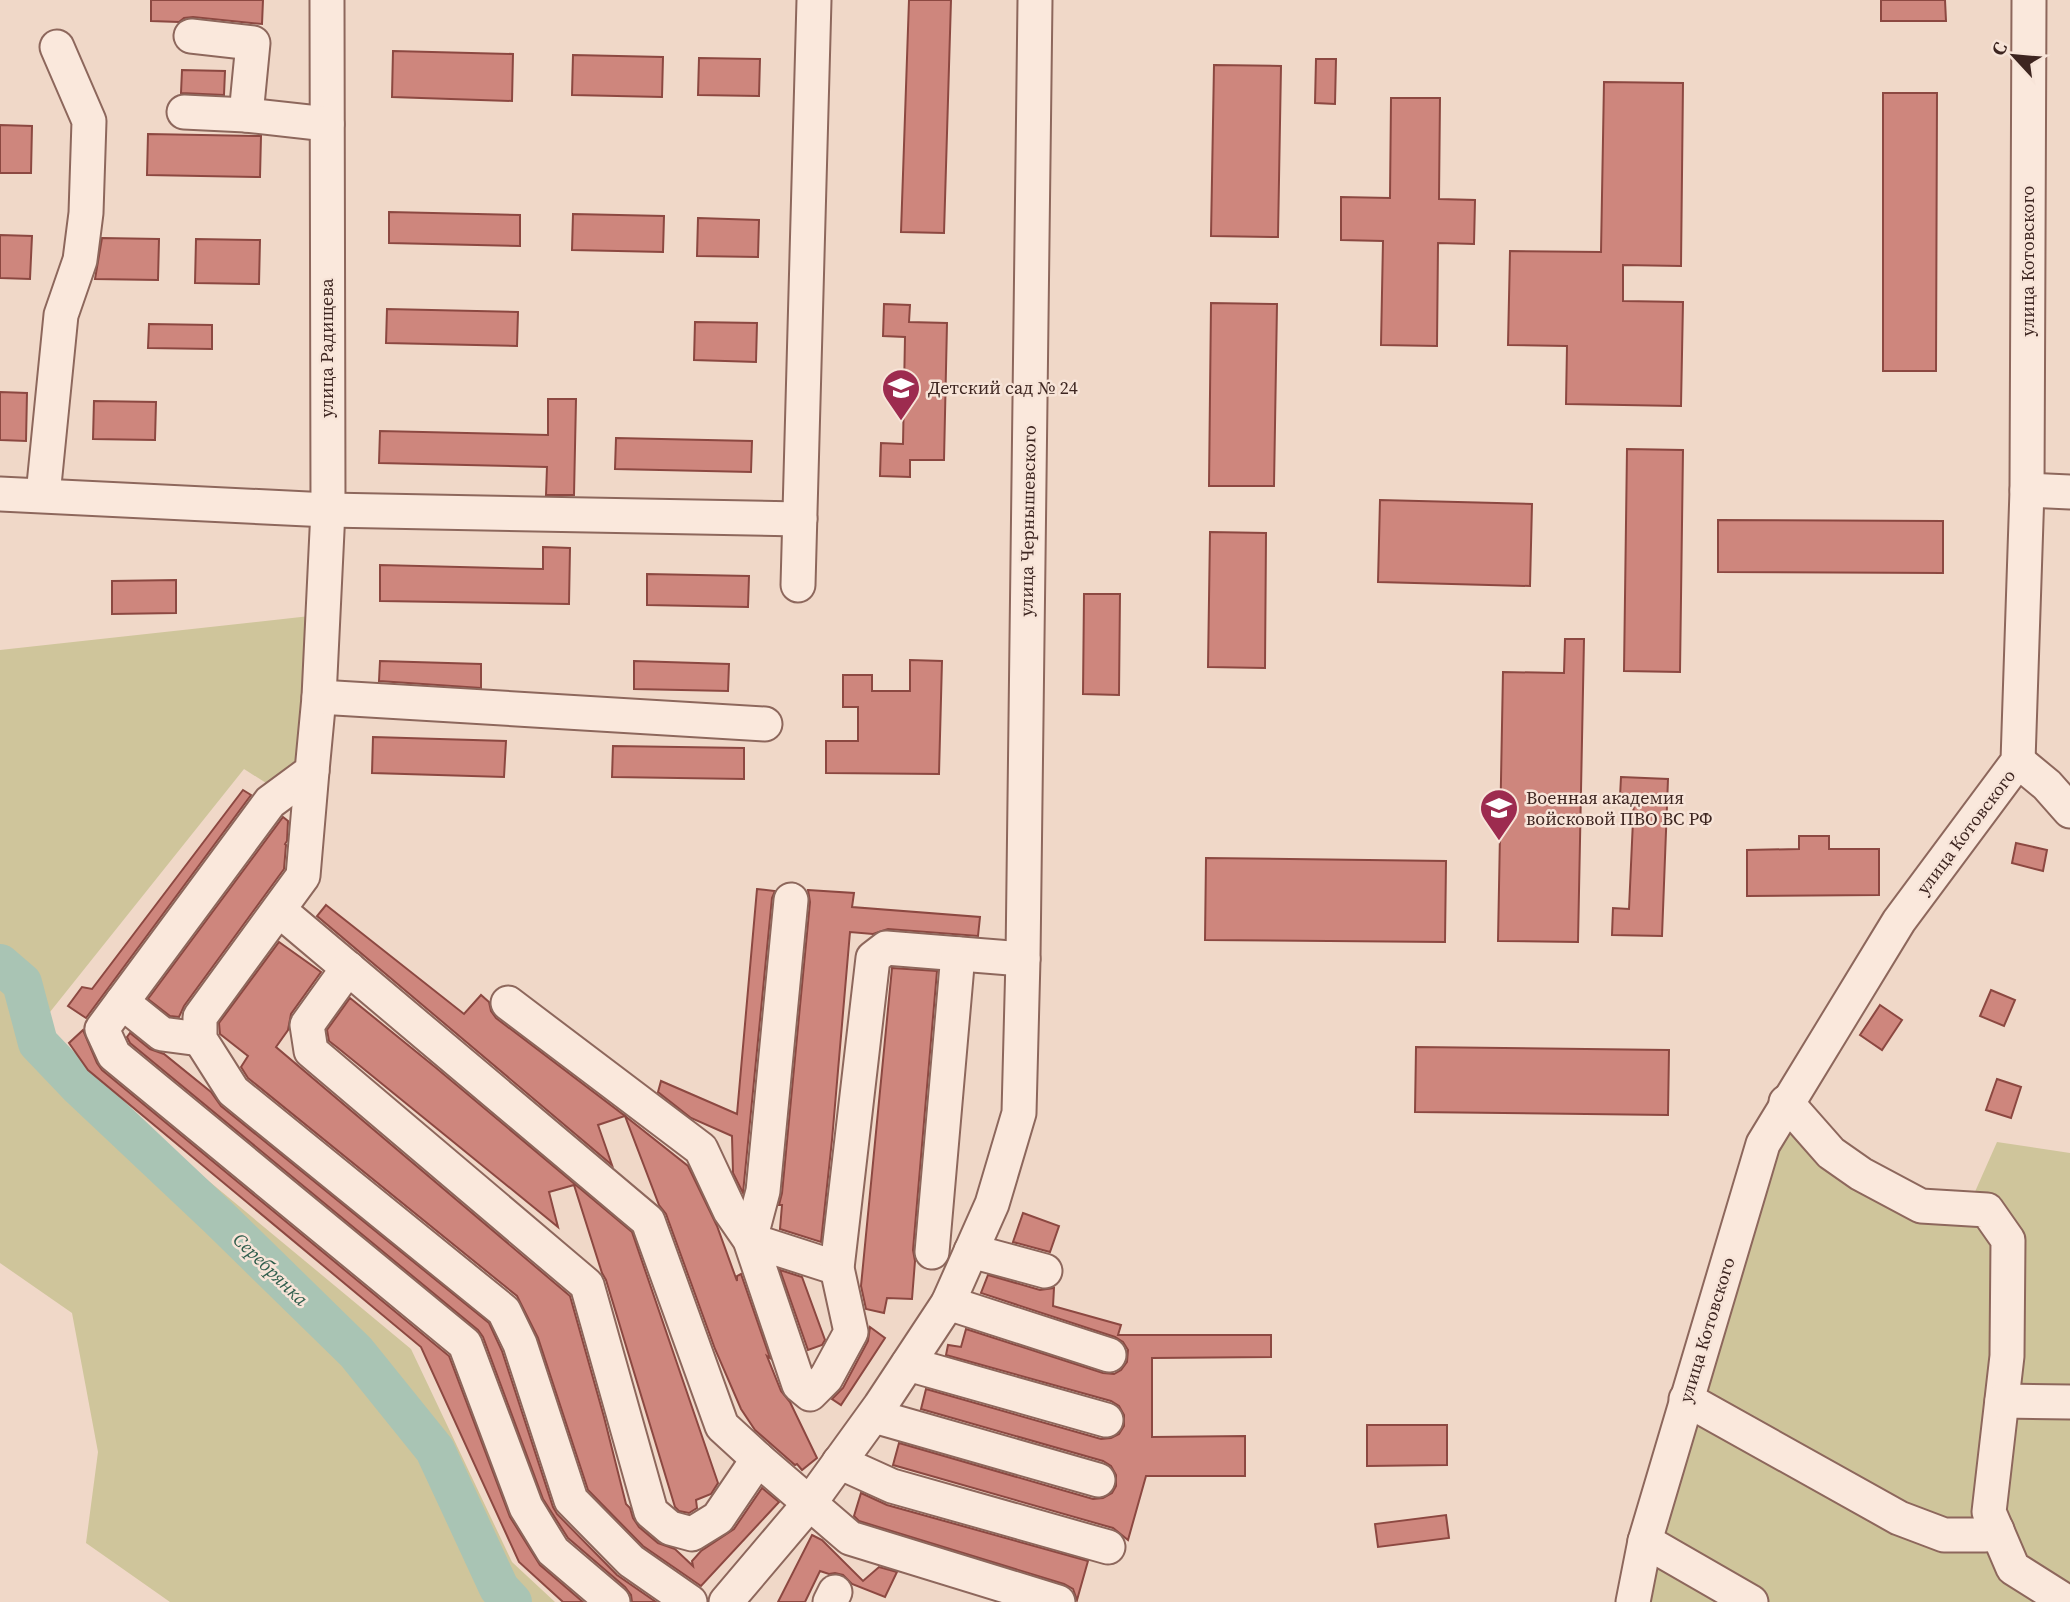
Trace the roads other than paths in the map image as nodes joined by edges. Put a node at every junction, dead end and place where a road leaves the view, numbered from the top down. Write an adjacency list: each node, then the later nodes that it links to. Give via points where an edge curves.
1 (327, 0): 9 (street, улица Радищева)
2 (814, 0): 15 (street)
3 (1035, 0): 25 (street, улица Чернышевского)
4 (2029, 0): 10 (street, улица Котовского)
5 (191, 36): 8 (street, via 253,43)
6 (57, 47): 13 (street, via 89,121 86,213 80,260 61,315)
7 (184, 112): 8 (street)
8 (246, 116): 9 (street)
9 (327, 124): 14 (street, улица Радищева)
10 (2027, 490): 11 (street); 19 (street, улица Котовского)
11 (2070, 492)
12 (0, 494): 13 (street)
13 (43, 495): 14 (street)
14 (328, 510): 15 (street); 17 (street, улица Радищева)
15 (800, 519): 16 (street)
16 (798, 584)
17 (319, 697): 18 (street); 20 (street, улица Радищева)
18 (765, 724)
19 (2018, 761): 21 (street); 30 (street, улица Котовского, via 1899,922)
20 (312, 771): 23 (street, улица Радищева, via 303,876); 27 (street, via 270,802)
21 (2070, 811)
22 (791, 900): 31 (street, via 763,1191)
23 (279, 910): 26 (street); 29 (street, улица Радищева, via 200,1017)
24 (958, 954): 25 (street); 33 (street); 34 (street, via 886,948 873,958)
25 (1023, 959): 32 (street, улица Чернышевского, via 1019,1113 992,1204)
26 (348, 968): 44 (street, via 648,1221 722,1426); 44 (street, via 307,1025 311,1051 587,1285 651,1512 670,1528 692,1534 718,1518)
27 (122, 1002): 29 (street, via 162,1034); 54 (street, via 102,1030 114,1055 465,1343 526,1507 553,1551)
28 (508, 1003): 31 (street, via 701,1149 730,1211)
29 (200, 1039): 55 (street, via 233,1091 504,1311 520,1344 571,1500 631,1561)
30 (1786, 1102): 39 (street, улица Котовского, via 1763,1144); 40 (street, via 1830,1153 1861,1174 1921,1206 1987,1210 2008,1240)
31 (750, 1240): 34 (street); 34 (street, via 799,1385 810,1394 826,1378 851,1332)
32 (971, 1251): 35 (street); 36 (street, улица Чернышевского)
33 (932, 1252)
34 (837, 1268)
35 (1045, 1271)
36 (948, 1303): 37 (street); 38 (street, улица Чернышевского)
37 (1109, 1355)
38 (908, 1364): 42 (street, улица Чернышевского); 43 (street)
39 (1686, 1399): 48 (street, via 1899,1518 1944,1535 1985,1535); 49 (street, улица Котовского)
40 (2002, 1401): 41 (street); 48 (street, via 1989,1512)
41 (2070, 1402)
42 (874, 1416): 45 (street, улица Чернышевского); 46 (street)
43 (1106, 1420)
44 (758, 1459): 47 (street)
45 (839, 1462): 47 (street, улица Чернышевского); 50 (street, via 892,1486)
46 (1098, 1480)
47 (809, 1504): 52 (street, via 850,1538); 53 (street, улица Чернышевского)
48 (1997, 1530): 51 (street)
49 (1645, 1541): 57 (street, улица Котовского); 58 (street)
50 (1108, 1547)
51 (2013, 1568): 59 (street); 60 (street)
52 (965, 1588): 56 (street)
53 (734, 1600)
54 (612, 1602)
55 (690, 1602)
56 (1058, 1602)
57 (1633, 1602)
58 (1751, 1602)
59 (2015, 1602)
60 (2067, 1602)

